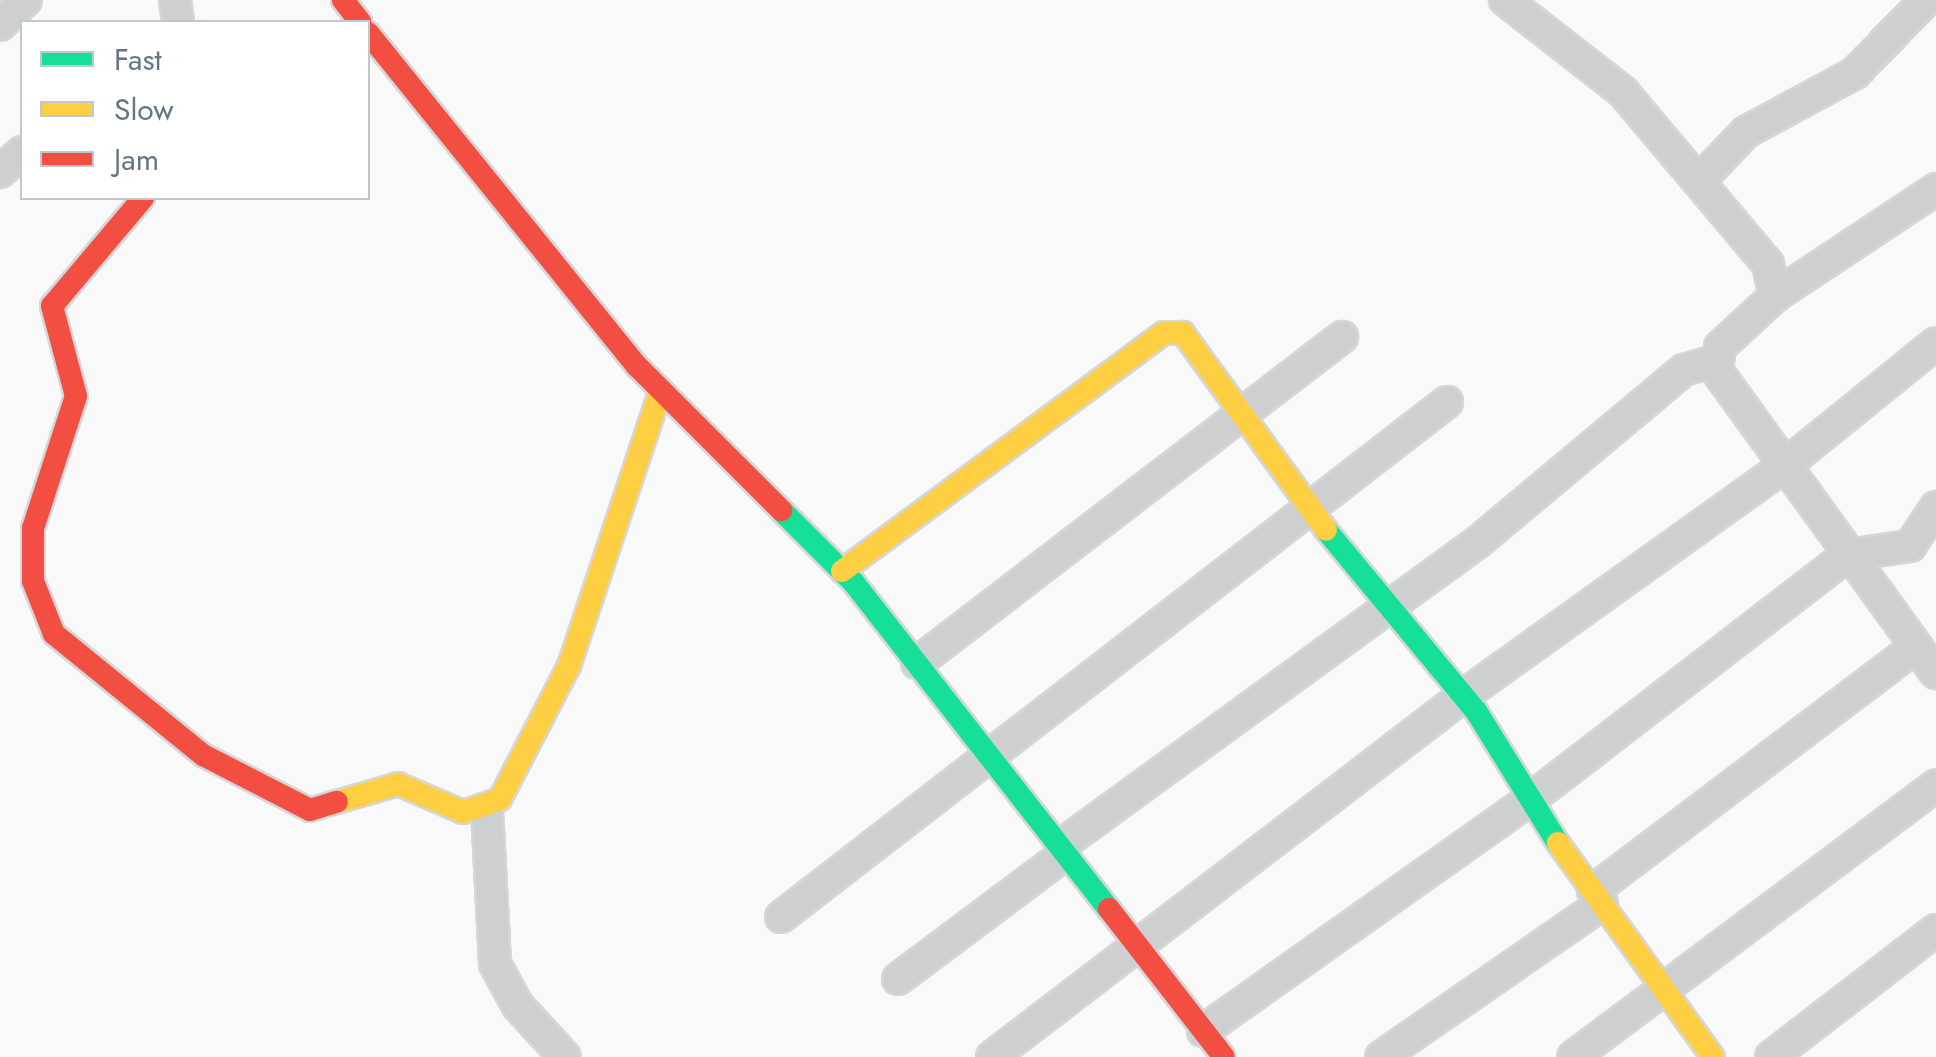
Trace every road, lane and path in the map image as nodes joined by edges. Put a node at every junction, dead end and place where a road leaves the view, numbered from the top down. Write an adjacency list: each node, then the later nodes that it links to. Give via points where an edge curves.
1 (26, 0): 6 (street)
2 (342, 0): 5 (street)
3 (1505, 0): 10 (street, via 1623,92)
4 (1926, 0): 10 (street, via 1856,73 1746,132)
5 (358, 20)
6 (0, 25)
7 (370, 35): 17 (street, via 506,214)
8 (20, 154): 9 (street)
9 (0, 172)
10 (1699, 181): 13 (street, via 1768,264)
11 (1936, 189): 13 (street)
12 (141, 200): 33 (street, via 52,306 76,396 30,555 54,634 203,755 310,810 398,784 463,812)
13 (1775, 296): 16 (street)
14 (1342, 336): 19 (street)
15 (1936, 343): 20 (street)
16 (1713, 361): 20 (street); 25 (street, via 1684,370 1478,542)
17 (660, 390): 24 (street); 33 (street, via 569,666)
18 (1447, 402): 22 (street)
19 (1244, 416): 22 (street); 24 (street, via 1192,340 1164,333); 27 (street)
20 (1783, 467): 23 (street); 29 (street)
21 (1936, 507): 23 (street, via 1910,546)
22 (1310, 508): 25 (street); 30 (street)
23 (1848, 556): 26 (street); 32 (street)
24 (842, 571): 27 (street)
25 (1383, 608): 29 (street); 34 (street)
26 (1916, 647): 28 (street); 35 (street)
27 (917, 663): 30 (street)
28 (1936, 673)
29 (1463, 696): 32 (street); 38 (street)
30 (988, 755): 34 (street); 36 (street)
31 (1936, 786): 40 (street)
32 (1528, 802): 35 (street); 41 (street)
33 (487, 810): 42 (street, via 495,964 518,1006)
34 (1062, 850): 38 (street); 39 (street)
35 (1597, 897): 40 (street); 44 (street)
36 (781, 917)
37 (1936, 930): 47 (street)
38 (1134, 942): 41 (street); 43 (street)
39 (898, 980)
40 (1666, 991): 45 (street); 46 (street)
41 (1208, 1047)
42 (565, 1057)
43 (992, 1057)
44 (1381, 1057)
45 (1574, 1057)
46 (1714, 1057)
47 (1771, 1057)

